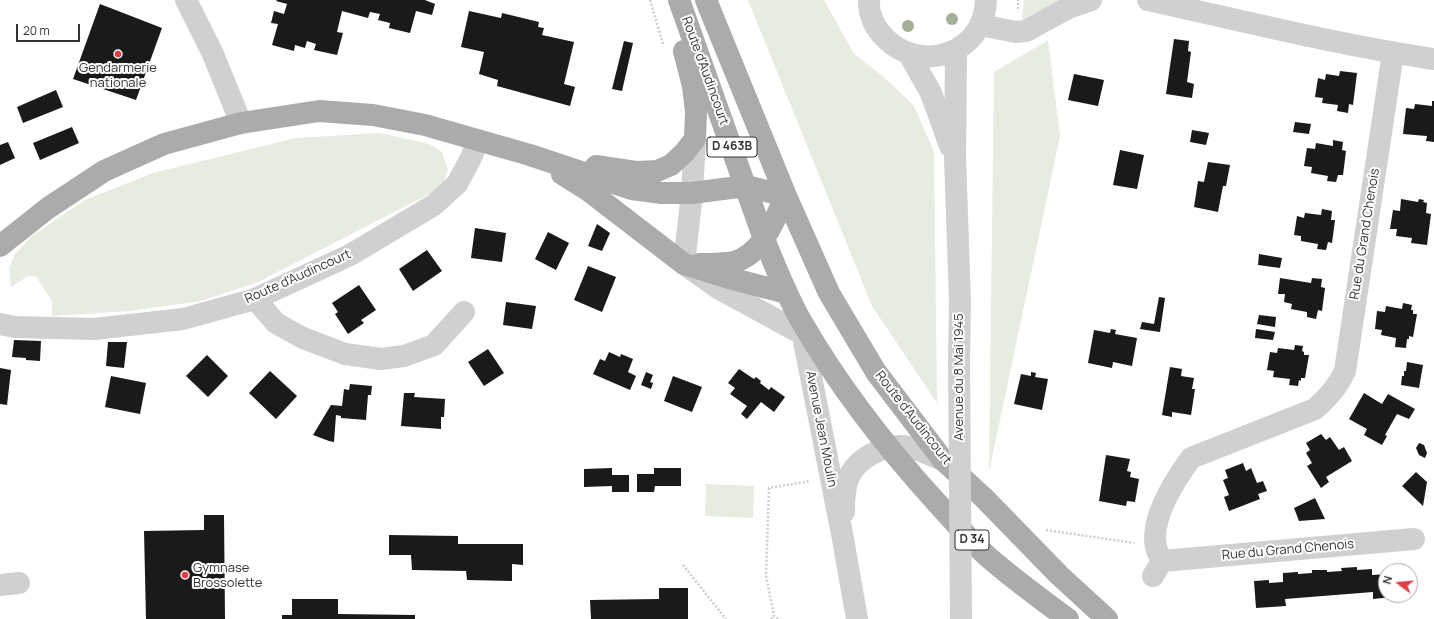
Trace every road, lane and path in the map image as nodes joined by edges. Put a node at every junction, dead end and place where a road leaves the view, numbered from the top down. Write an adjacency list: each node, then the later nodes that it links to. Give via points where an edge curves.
1 (186, 0): 14 (street, via 212,52)
2 (671, 0): 15 (main road, Route d'Audincourt, via 693,86 696,112)
3 (679, 0): 19 (main road, Route d'Audincourt / D 463B)
4 (706, 0): 21 (main road, Route d'Audincourt / D 463B)
5 (986, 0): 9 (street)
6 (1091, 0): 9 (street, via 1068,8 1026,31 1016,32)
7 (1148, 0): 11 (street)
8 (866, 5): 12 (street, via 879,32 892,46)
9 (980, 26): 10 (street, via 970,40)
10 (956, 50): 12 (street, via 941,56); 18 (street, Avenue du 8 Mai 1945)
11 (1394, 53): 13 (street); 36 (street, Rue du Grand Chenois, via 1344,371 1339,384 1315,409 1191,458 1164,502 1156,532)
12 (909, 54): 18 (street, Avenue du 8 Mai 1945, via 931,93)
13 (1434, 59)
14 (241, 123): 16 (main road, via 319,111 373,115 425,125); 23 (main road, via 164,144 104,172 48,208)
15 (695, 139): 17 (main road, via 671,165 657,171 636,172); 20 (street)
16 (478, 140): 17 (main road); 26 (street, Route d'Audincourt, via 457,184 434,205 350,255)
17 (530, 155): 20 (main road, via 632,189); 24 (main road, via 589,192)
18 (955, 158): 43 (street, Avenue du 8 Mai 1945, bridge, via 960,301)
19 (746, 186): 20 (main road); 21 (main road); 22 (main road, Route d'Audincourt / D 463B)
20 (692, 193): 24 (street)
21 (786, 196): 22 (main road); 31 (main road, Route d'Audincourt / D 463B, via 829,293 876,372)
22 (764, 239): 24 (main road, via 747,256 734,261 720,264); 25 (main road, Route d'Audincourt / D 463B)
23 (0, 246)
24 (684, 264): 25 (main road); 29 (street, via 718,288)
25 (787, 293): 29 (main road, Route d'Audincourt / D 463B)
26 (255, 299): 27 (street, via 276,323 303,338 345,354 381,359 404,356 434,345); 28 (street, Route d'Audincourt, via 183,319 94,329 15,327)
27 (464, 312)
28 (0, 324)
29 (797, 324): 30 (main road, Route d'Audincourt / D 463B); 34 (street, Avenue Jean Moulin)
30 (889, 448): 31 (street, Avenue Jean Moulin, via 908,447); 34 (street, Avenue Jean Moulin, via 874,452 856,464 848,478 844,492); 44 (main road, Route d'Audincourt / D 34, via 986,555)
31 (943, 460): 33 (main road, Route d'Audincourt / D 34)
32 (816, 479): 38 (path, via 769,488 766,576)
33 (1013, 529): 36 (path, via 1035,528); 45 (main road, Route d'Audincourt / D 34)
34 (843, 539): 42 (street, Avenue Jean Moulin)
35 (1414, 539): 36 (street, Rue du Grand Chenois)
36 (1157, 561)
37 (683, 565): 39 (path)
38 (774, 616): 40 (path); 41 (path)
39 (726, 619)
40 (771, 619)
41 (778, 619)
42 (857, 619)
43 (961, 619)
44 (1068, 619)
45 (1108, 619)

